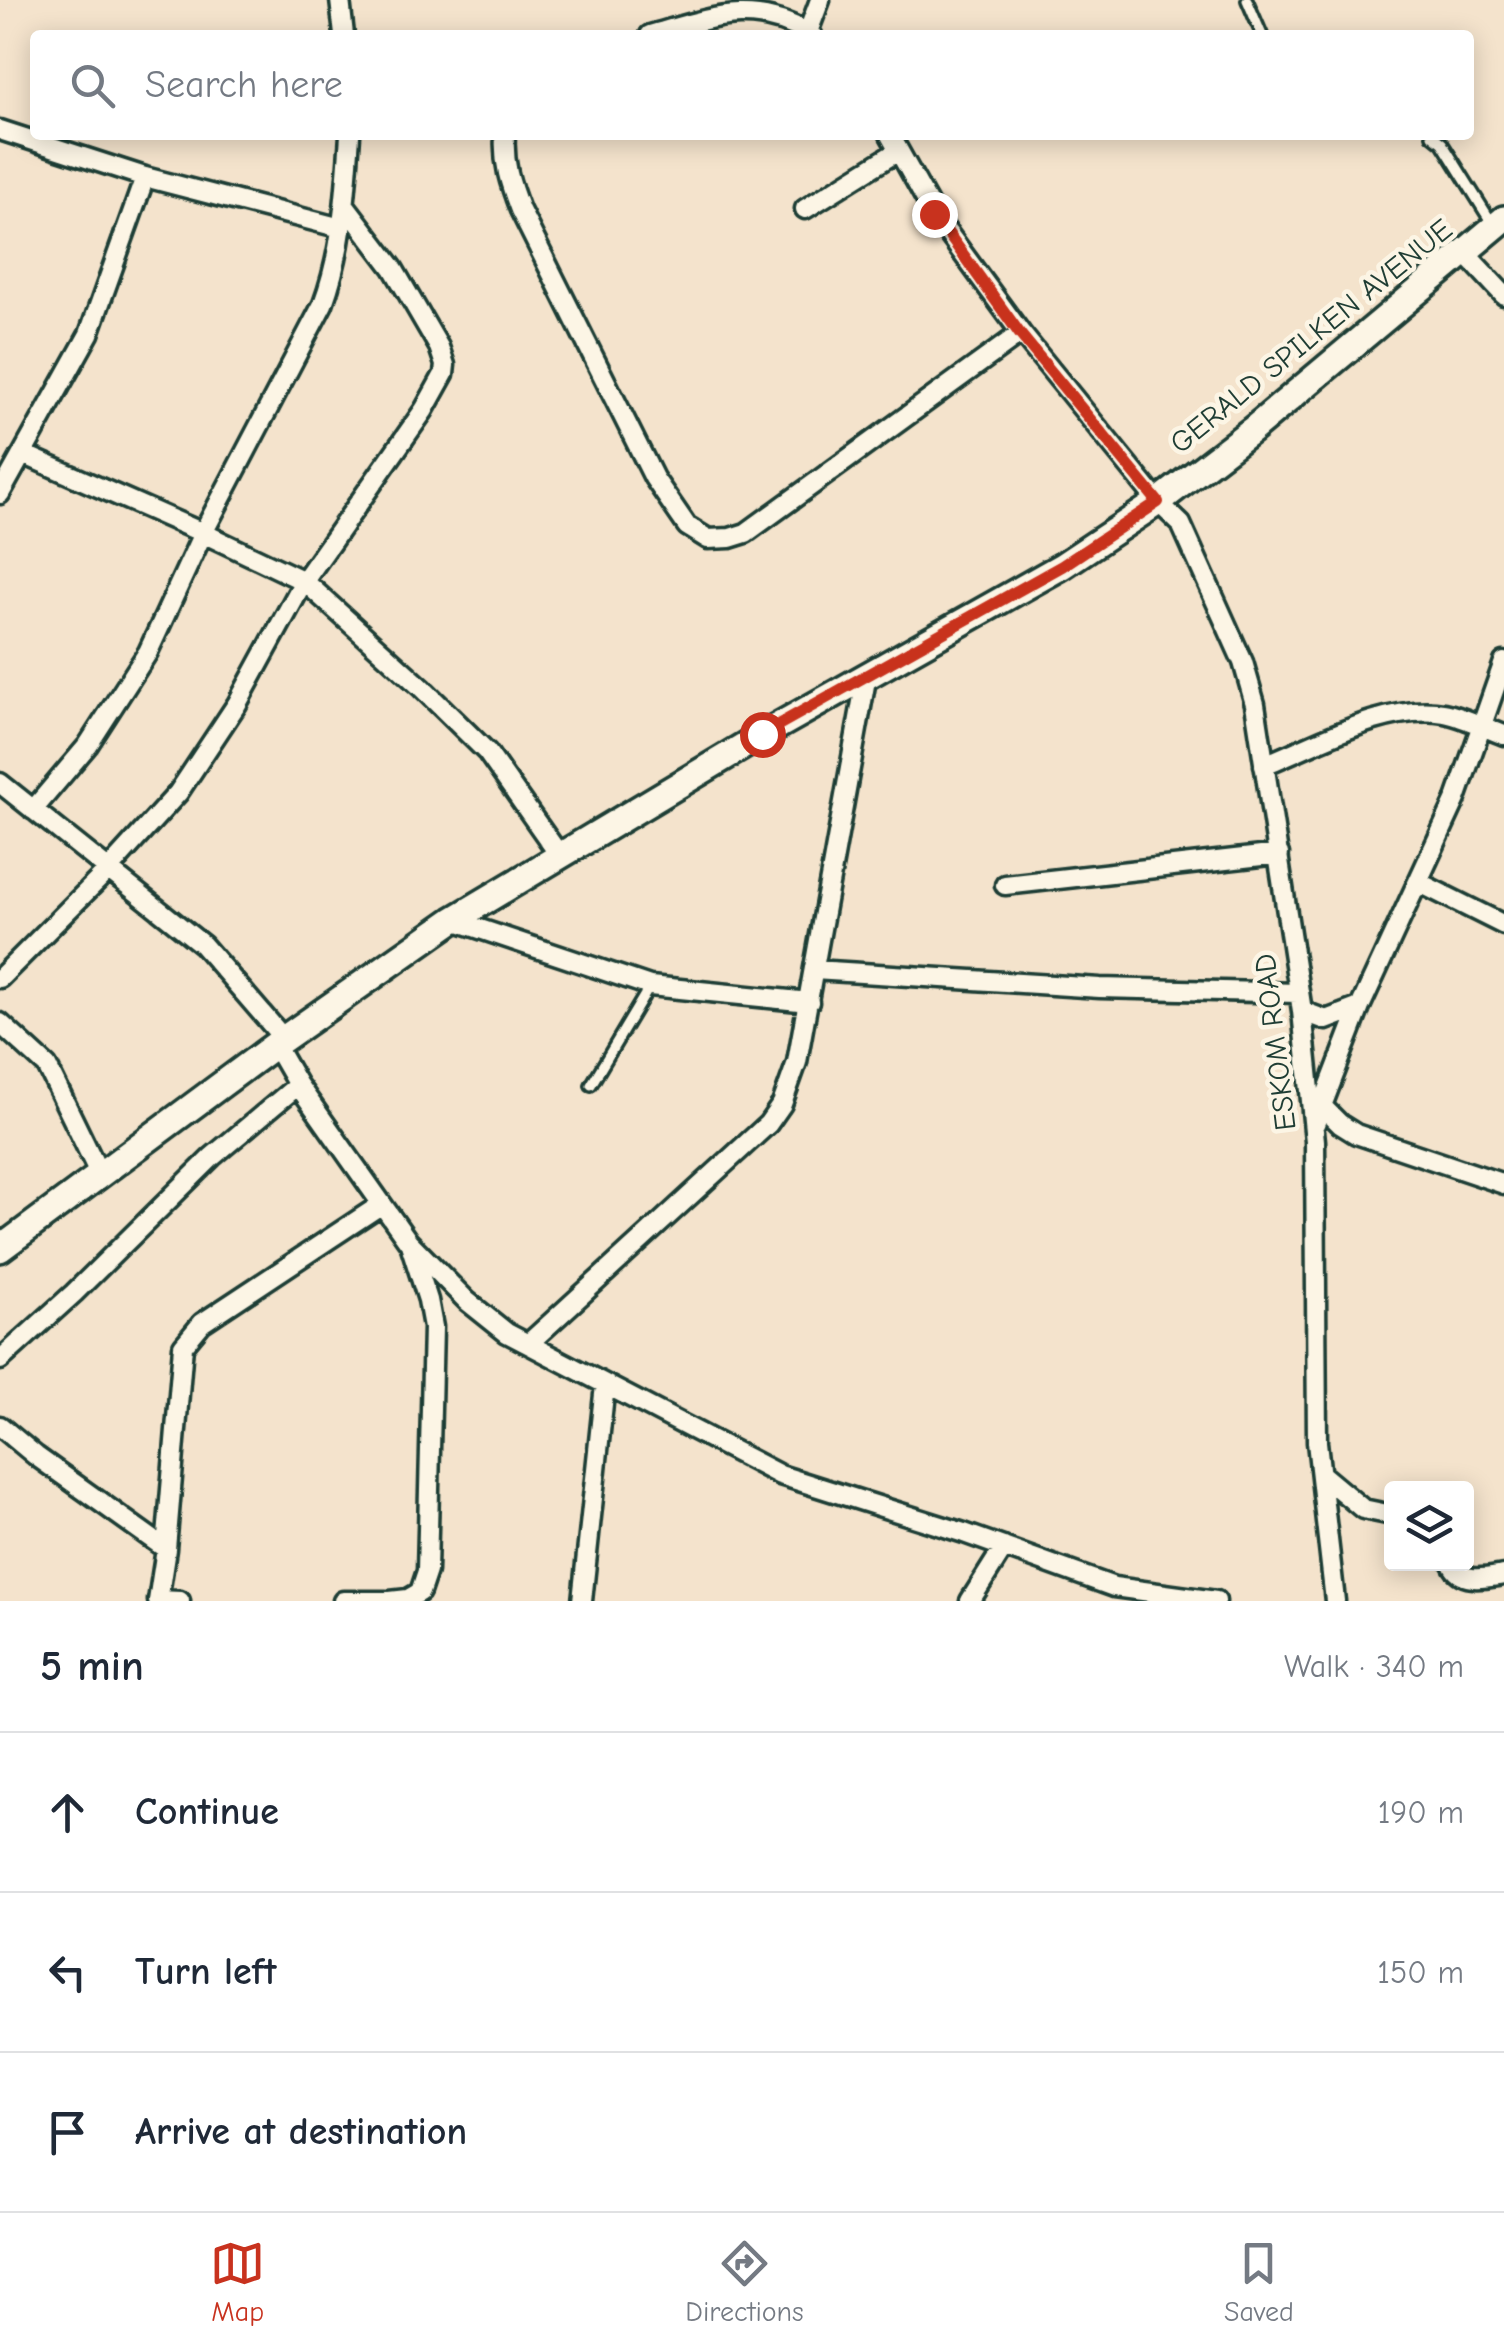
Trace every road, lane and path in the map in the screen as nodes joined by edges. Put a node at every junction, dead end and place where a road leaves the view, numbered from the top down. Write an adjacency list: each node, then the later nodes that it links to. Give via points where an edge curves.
1 (340, 0): 4 (street)
2 (820, 0): 7 (street)
3 (1247, 0): 8 (lane)
4 (343, 30)
5 (670, 30): 6 (street, via 742,12)
6 (800, 30)
7 (811, 30)
8 (1260, 30)
9 (0, 130): 10 (street)
10 (30, 140)
11 (31, 140): 16 (street)
12 (350, 140): 17 (street)
13 (505, 140): 23 (street, via 520,210 654,478 687,526 708,539 746,533)
14 (1438, 140): 19 (lane)
15 (894, 143): 18 (street); 23 (street, ESKOM ROAD, via 934,214)
16 (145, 177): 20 (street); 24 (street, via 89,334)
17 (345, 205): 20 (street); 28 (street, via 393,268 445,365 424,410)
18 (805, 209)
19 (1500, 223): 21 (street, GERALD SPILKEN AVENUE)
20 (341, 228): 27 (street, via 323,304)
21 (1464, 252): 22 (street); 26 (street, GERALD SPILKEN AVENUE)
22 (1504, 294)
23 (1020, 334): 26 (street, ESKOM ROAD)
24 (22, 454): 25 (street); 27 (street)
25 (0, 494)
26 (1158, 502): 30 (street, GERALD SPILKEN AVENUE, via 1062,566); 33 (street, ESKOM ROAD, via 1181,524 1243,662)
27 (203, 533): 28 (street); 35 (street, via 120,698)
28 (304, 581): 37 (street, via 487,752); 38 (street, via 206,754)
29 (1504, 662): 31 (street)
30 (867, 674): 37 (street, GERALD SPILKEN AVENUE); 43 (street)
31 (1483, 727): 32 (street); 33 (street, via 1448,714 1409,711); 39 (street)
32 (1504, 735)
33 (1264, 765): 36 (street, ESKOM ROAD)
34 (0, 783): 35 (street)
35 (33, 810): 38 (street)
36 (1280, 854): 40 (street); 47 (street, ESKOM ROAD)
37 (560, 856): 41 (street, GERALD SPILKEN AVENUE)
38 (108, 870): 44 (street); 50 (street, via 203,944)
39 (1418, 882): 42 (street); 48 (street)
40 (1005, 885)
41 (453, 920): 45 (street); 50 (street, GERALD SPILKEN AVENUE)
42 (1504, 925)
43 (814, 970): 46 (street); 47 (street)
44 (0, 978)
45 (650, 986): 46 (street); 51 (lane)
46 (808, 1002): 60 (street, via 790,1086 768,1124)
47 (1300, 1002): 48 (street, via 1326,1020); 54 (street, ESKOM ROAD)
48 (1360, 1007): 53 (street)
49 (0, 1023): 55 (street, via 47,1066)
50 (280, 1042): 52 (street); 55 (street, GERALD SPILKEN AVENUE)
51 (591, 1085)
52 (298, 1086): 57 (street); 61 (street, via 212,1157)
53 (1322, 1106): 54 (street); 56 (street, via 1356,1134)
54 (1313, 1128): 64 (street, ESKOM ROAD)
55 (100, 1175): 59 (street, GERALD SPILKEN AVENUE)
56 (1504, 1184)
57 (382, 1204): 58 (street); 67 (street, via 202,1323 183,1346)
58 (408, 1241): 60 (street, via 486,1318); 73 (street, via 433,1327 426,1571 420,1592)
59 (0, 1249)
60 (529, 1343): 62 (street)
61 (0, 1360)
62 (605, 1384): 66 (street, via 780,1475); 74 (street)
63 (0, 1426): 67 (street)
64 (1321, 1474): 65 (street, via 1353,1503); 77 (street, ESKOM ROAD)
65 (1384, 1513)
66 (1004, 1548): 75 (street); 76 (street, via 1114,1587)
67 (166, 1549): 70 (street)
68 (1456, 1571): 69 (street, via 1464,1577)
69 (1504, 1576)
70 (158, 1600): 71 (street)
71 (180, 1601)
72 (343, 1601): 73 (street)
73 (388, 1601)
74 (582, 1601)
75 (970, 1601)
76 (1216, 1601)
77 (1334, 1601)

